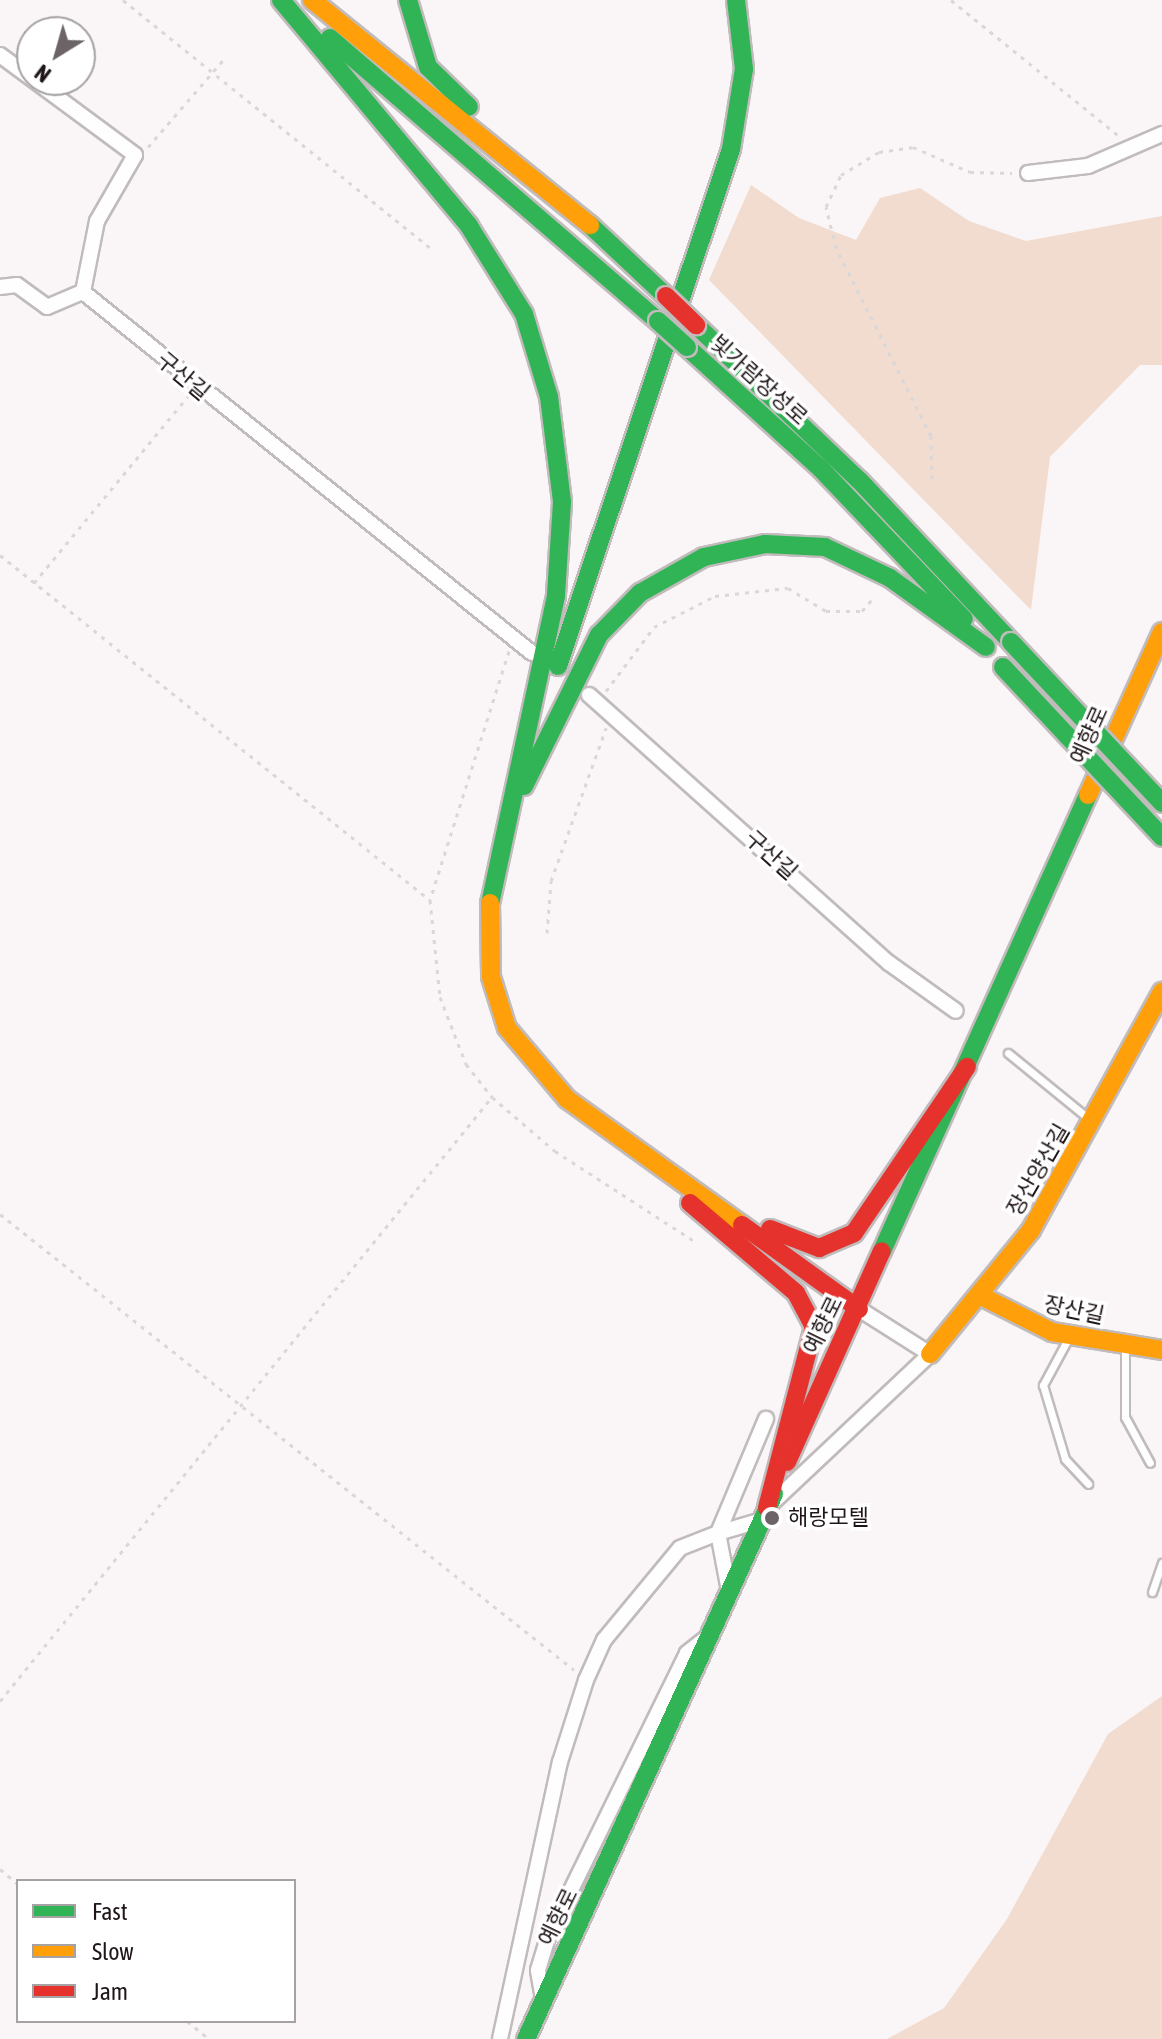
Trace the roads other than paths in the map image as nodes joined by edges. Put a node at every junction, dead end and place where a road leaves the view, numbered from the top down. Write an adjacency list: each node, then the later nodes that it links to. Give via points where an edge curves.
1 (282, 0): 12 (main road, 빛가람장성로, bridge, via 658,321 821,469); 17 (main road, via 469,226 524,314 549,397 562,502 560,561 551,629)
2 (312, 0): 8 (main road, 빛가람장성로)
3 (408, 0): 8 (main road, via 428,67)
4 (736, 0): 17 (main road, via 744,69 731,149)
5 (0, 55): 10 (street, via 135,155 97,221)
6 (1162, 134): 7 (street, via 1088,166)
7 (1028, 173)
8 (580, 216): 15 (main road, 빛가람장성로, bridge, via 859,480)
9 (0, 287): 10 (street, via 17,285 47,307)
10 (83, 292): 13 (street, 구산길)
11 (1162, 632): 21 (main road, 예향로)
12 (986, 647): 16 (main road, 빛가람장성로, bridge); 17 (main road, via 890,578 825,547 765,544 704,557 640,593 599,635)
13 (532, 653)
14 (594, 699): 19 (street, 구산길, via 889,963)
15 (1162, 803)
16 (1162, 837)
17 (499, 840): 23 (main road, via 487,949 507,1028 543,1077)
18 (1162, 992): 22 (main road, 장산양산길)
19 (956, 1011)
20 (1008, 1053): 22 (lane)
21 (967, 1067): 23 (main road, via 868,1219 838,1245 798,1245); 25 (main road, 예향로)
22 (1093, 1122): 24 (main road, 장산양산길)
23 (655, 1165): 25 (main road); 33 (main road, via 722,1237 809,1311 814,1345)
24 (983, 1297): 26 (main road, 장산길, via 1030,1325); 29 (main road, 장산양산길)
25 (859, 1309): 29 (street); 33 (main road, 예향로)
26 (1070, 1335): 27 (main road, 장산길); 32 (lane, via 1043,1385 1065,1459)
27 (1126, 1344): 28 (main road, 장산길); 31 (lane, via 1125,1417)
28 (1162, 1350)
29 (930, 1354): 33 (street)
30 (766, 1419): 34 (street)
31 (1150, 1463)
32 (1088, 1484)
33 (764, 1514): 34 (street); 37 (main road, 예향로)
34 (718, 1533): 37 (street); 39 (street, via 680,1548 604,1640 586,1680 560,1762)
35 (1162, 1563): 36 (lane)
36 (1152, 1592)
37 (730, 1596): 38 (main road, 예향로)
38 (543, 2003): 40 (main road, 예향로); 41 (street)
39 (500, 2039)
40 (526, 2039)
41 (539, 2039)

